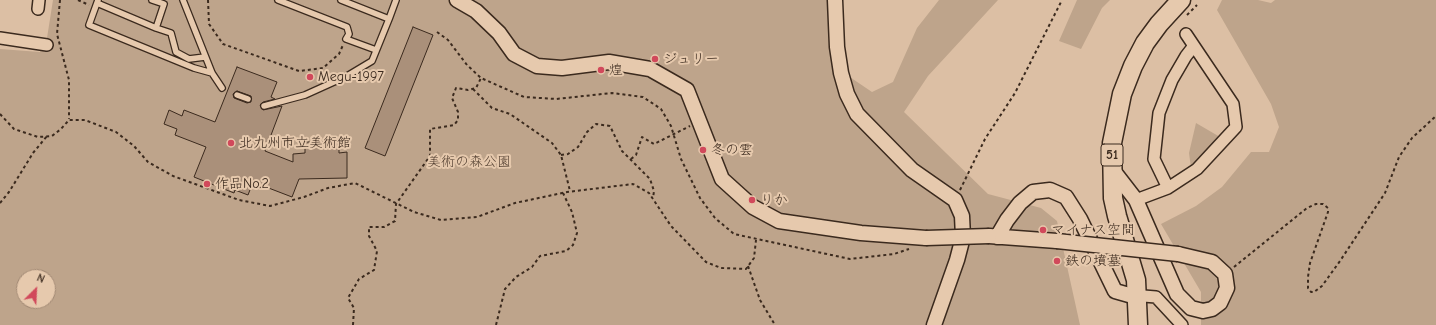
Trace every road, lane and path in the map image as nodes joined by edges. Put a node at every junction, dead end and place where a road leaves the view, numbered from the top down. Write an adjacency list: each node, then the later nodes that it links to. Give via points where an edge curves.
1 (60, 0): 34 (path, via 57,34 69,80)
2 (78, 0): 14 (path)
3 (152, 0): 16 (lane, via 164,4)
4 (182, 0): 24 (lane)
5 (208, 0): 20 (path, via 209,24 223,44 299,71 323,68 339,54)
6 (278, 0): 20 (lane, via 347,27)
7 (341, 0): 15 (lane)
8 (396, 0): 15 (lane)
9 (456, 0): 35 (street, via 476,11 499,33 514,54 537,66 562,68 610,62 650,69 671,79 687,90)
10 (836, 0): 45 (street, via 837,47 841,73 857,114 912,170)
11 (1062, 0): 45 (path, via 1015,92 985,139)
12 (1168, 0): 54 (main road, 51, via 1138,38 1125,62 1114,91 1104,141 1104,198)
13 (1189, 3): 18 (path, via 1180,23); 40 (main road, 51, via 1159,24 1145,43 1130,73 1117,116 1112,143)
14 (96, 4): 16 (lane); 25 (lane, via 89,24)
15 (389, 19): 23 (lane)
16 (156, 28): 24 (lane, via 171,33 176,52 189,59)
17 (437, 32): 26 (path, via 448,40 467,65)
18 (1186, 34): 22 (street)
19 (0, 38): 21 (street)
20 (346, 39): 23 (lane)
21 (47, 45)
22 (1193, 48): 41 (street, via 1172,80 1159,113 1154,159); 41 (street, via 1233,104 1236,127 1197,169)
23 (376, 50): 31 (lane, via 372,61 347,76 305,95)
24 (205, 57): 25 (lane)
25 (212, 74): 27 (lane)
26 (481, 78): 28 (path); 36 (path, via 524,97 556,99 612,93 643,96 661,109)
27 (222, 88)
28 (473, 89): 38 (path, via 492,108 510,114 552,143); 48 (path, via 456,88 452,98 458,112 458,120 454,125 430,129 430,156)
29 (237, 94): 30 (lane)
30 (248, 99)
31 (264, 106)
32 (0, 114): 37 (path, via 14,129 38,137)
33 (1436, 116): 53 (path, via 1412,138 1399,157 1385,193 1340,261 1322,286 1314,292 1308,288 1308,277 1310,263 1328,212 1324,204 1307,208)
34 (69, 120): 37 (path, via 52,136); 48 (path, via 85,120 116,132 134,146 148,162 173,176 239,200 270,206 328,188 355,183)
35 (699, 121): 36 (path); 50 (street, via 722,179 753,207 779,221 861,233)
36 (674, 135): 39 (path, via 654,144 642,138 636,155); 51 (path, via 680,159 700,198 715,218 734,234)
37 (47, 136): 47 (path)
38 (561, 155): 39 (path, via 568,154 578,147 587,132 596,124 610,126 622,151); 42 (path)
39 (631, 159): 44 (path, via 650,178 654,191)
40 (1112, 169): 46 (street); 54 (main road, 51, via 1113,198 1136,280)
41 (1168, 188): 46 (street)
42 (570, 191): 43 (path); 44 (path, via 633,184)
43 (564, 193): 48 (path, via 515,204 477,217 441,220); 56 (path, via 577,233 573,245 566,250 540,256 532,268 516,277 505,289)
44 (653, 199): 52 (path, via 671,226 706,262 722,268 746,269)
45 (956, 200): 58 (street, via 962,216 963,237)
46 (1136, 200): 53 (street, via 1177,294 1191,308 1203,311 1212,309 1220,303 1227,288)
47 (0, 203)
48 (396, 204): 55 (path, via 395,221 384,227 369,227 369,236 377,251 374,270 359,279 348,298 354,308)
49 (993, 236): 50 (street, bridge); 53 (street, bridge, via 1178,254 1212,262); 54 (street, via 1020,203 1033,192 1050,190 1066,197 1080,219 1115,291)
50 (921, 237): 51 (path, via 909,249 894,254 850,258)
51 (756, 240): 52 (path, via 754,258)
52 (748, 266): 57 (path, via 760,300)
53 (1225, 274)
54 (1133, 295): 59 (main road, 51); 60 (main road, 51); 61 (street, via 1156,297)
55 (353, 325)
56 (496, 325)
57 (775, 325)
58 (934, 325)
59 (1130, 325)
60 (1138, 325)
61 (1182, 325)

